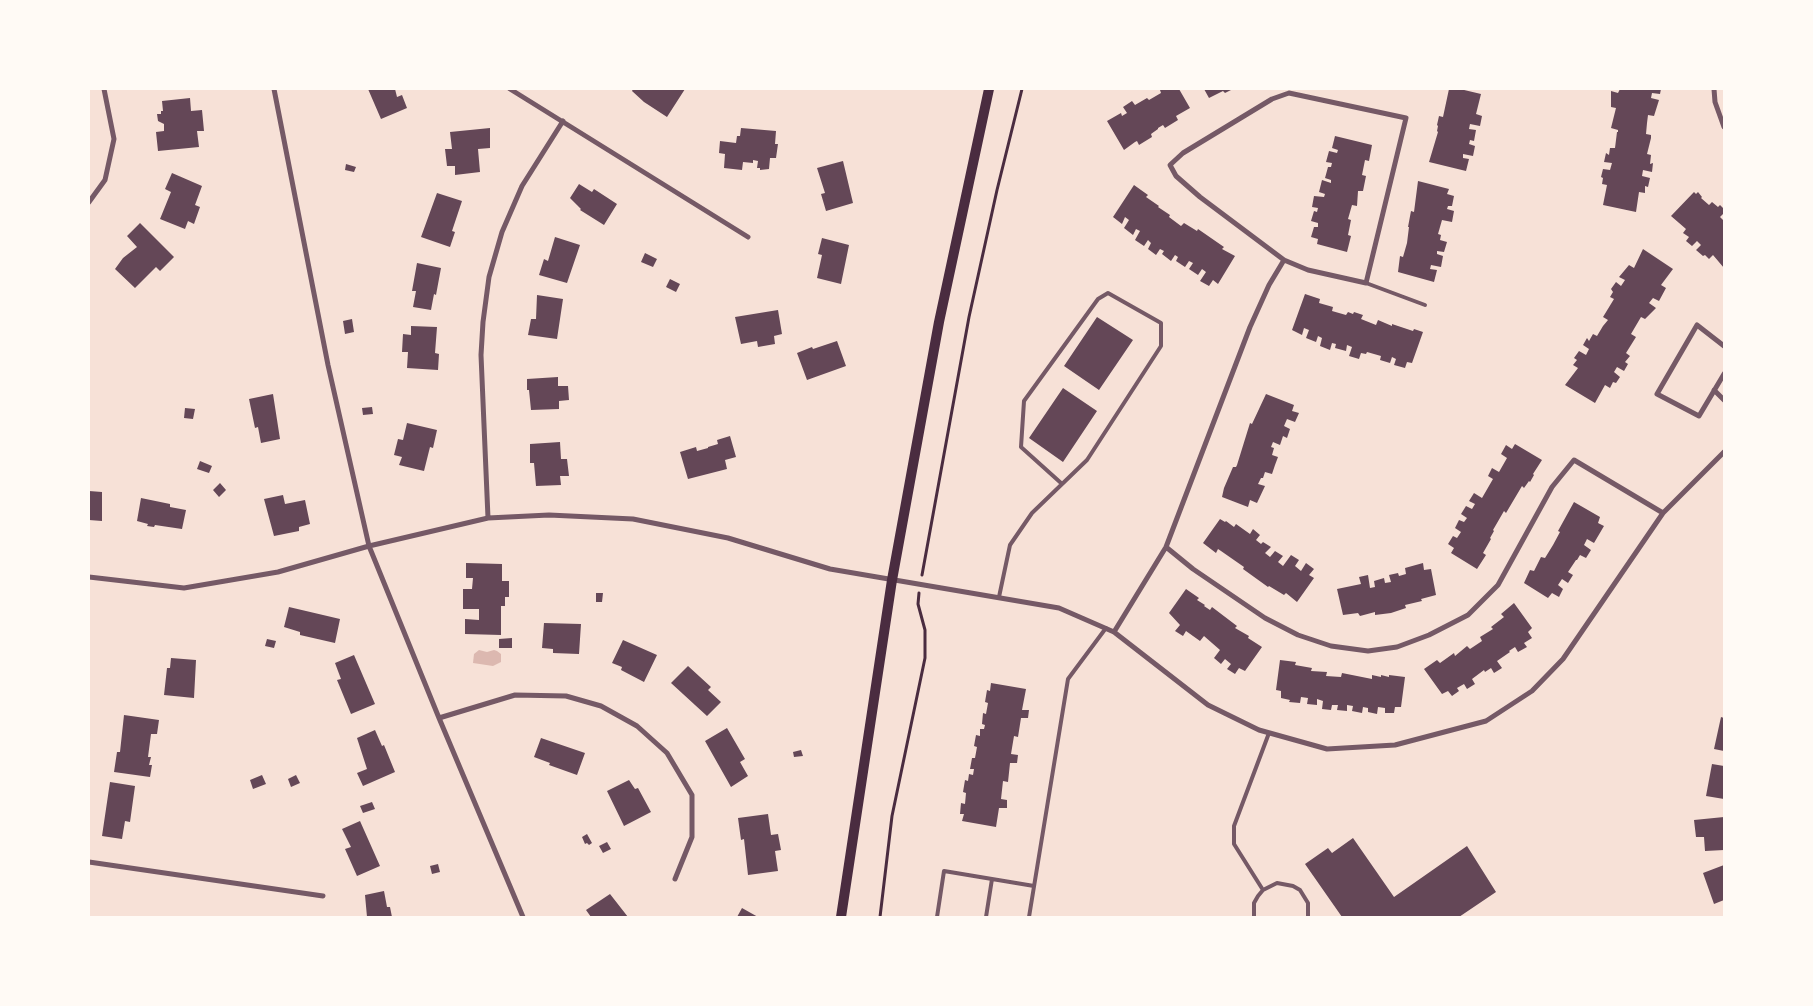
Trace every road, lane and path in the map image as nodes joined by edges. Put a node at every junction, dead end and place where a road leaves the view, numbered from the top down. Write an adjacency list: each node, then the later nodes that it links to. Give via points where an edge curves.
1 (104, 89): 9 (street, via 114,139 105,180)
2 (274, 89): 22 (street, via 328,365)
3 (510, 89): 7 (street)
4 (989, 89): 26 (main road, via 939,322)
5 (1022, 89): 24 (path, via 969,317)
6 (1714, 89): 8 (street)
7 (563, 121): 10 (street); 21 (street, via 522,186 502,232 489,277 481,354)
8 (1724, 127)
9 (89, 202)
10 (748, 237)
11 (1284, 260): 12 (street, via 1308,270); 12 (street, via 1200,197 1176,176 1170,165 1183,153 1289,93 1406,118); 23 (street, via 1250,327)
12 (1366, 283): 13 (lane)
13 (1424, 305)
14 (1724, 346): 16 (street, via 1697,325 1657,394 1699,416)
15 (1724, 374): 16 (street)
16 (1714, 390): 17 (street)
17 (1724, 400)
18 (1724, 452): 20 (street)
19 (1061, 483): 19 (lane, via 1087,460 1161,346 1161,323 1108,293 1098,299 1024,401 1021,447); 27 (lane, via 1032,513 1010,545)
20 (1663, 512): 23 (street, via 1574,460 1552,487 1498,585 1468,615 1397,647 1368,651 1331,646 1298,635 1265,618); 32 (street, via 1563,659 1532,691 1486,721 1395,745 1327,749)
21 (488, 518): 22 (street); 26 (street, via 549,515 633,519 728,538 830,568)
22 (369, 546): 25 (street, via 278,572 184,588); 31 (street)
23 (1166, 547): 30 (street)
24 (925, 561)
25 (89, 578)
26 (892, 580): 27 (street); 40 (main road)
27 (999, 597): 29 (street, via 1059,608)
28 (918, 604): 41 (path, via 925,630 925,658 892,816)
29 (1106, 628): 30 (street); 36 (lane, via 1068,679)
30 (1114, 632): 32 (street, via 1208,705)
31 (439, 718): 34 (street, via 515,695 566,696 601,706 637,726 667,753 692,795 692,838); 39 (street)
32 (1269, 733): 37 (lane, via 1234,826 1234,844)
33 (89, 862): 38 (street)
34 (675, 879)
35 (992, 879): 36 (lane); 42 (lane, via 944,871); 43 (lane)
36 (1034, 886): 44 (lane)
37 (1263, 890): 45 (lane, via 1254,903); 46 (lane, via 1277,883 1293,886 1305,896)
38 (324, 896)
39 (523, 917)
40 (841, 917)
41 (880, 917)
42 (937, 917)
43 (986, 917)
44 (1029, 917)
45 (1254, 917)
46 (1308, 917)

